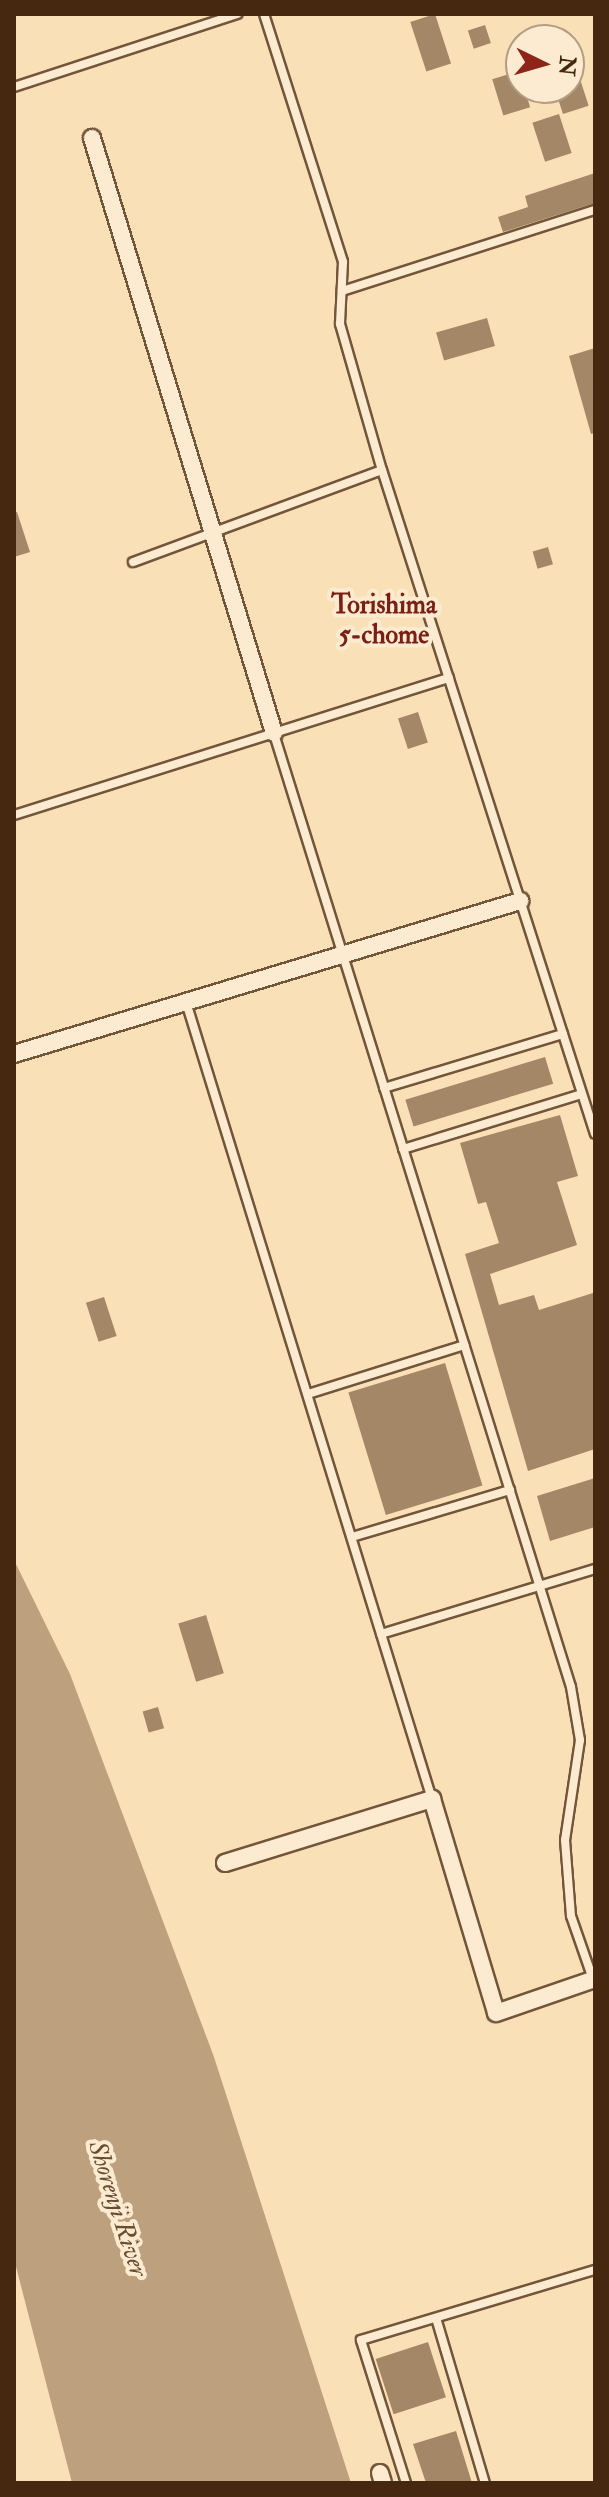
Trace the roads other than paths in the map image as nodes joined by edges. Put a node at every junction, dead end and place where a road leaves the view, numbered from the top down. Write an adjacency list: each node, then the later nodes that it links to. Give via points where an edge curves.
1 (237, 14): 3 (lane)
2 (264, 14): 6 (lane, via 343,262)
3 (14, 87)
4 (92, 138): 8 (street)
5 (595, 210): 6 (lane)
6 (342, 291): 7 (lane, via 340,324)
7 (382, 470): 8 (lane); 10 (lane)
8 (211, 530): 9 (lane); 11 (street)
9 (133, 562)
10 (449, 678): 11 (lane); 13 (lane)
11 (274, 733): 12 (lane); 14 (lane)
12 (14, 815)
13 (520, 901): 14 (street); 16 (lane)
14 (343, 954): 15 (street); 18 (lane)
15 (186, 1002): 17 (street); 23 (lane)
16 (563, 1034): 18 (lane); 19 (lane)
17 (14, 1054)
18 (384, 1088): 21 (lane)
19 (582, 1094): 20 (lane); 21 (lane)
20 (595, 1134)
21 (403, 1149): 22 (lane)
22 (464, 1345): 23 (lane); 24 (lane)
23 (308, 1394): 25 (lane)
24 (510, 1490): 25 (lane); 27 (lane)
25 (352, 1537): 28 (lane)
26 (595, 1569): 27 (lane)
27 (539, 1586): 28 (lane); 31 (lane, via 580,1740 565,1840 571,1916)
28 (381, 1634): 29 (lane)
29 (432, 1799): 30 (street); 31 (street, via 496,2013)
30 (225, 1863)
31 (594, 1979)
32 (595, 2270): 33 (lane)
33 (436, 2318): 34 (lane, via 361,2340); 35 (lane)
34 (406, 2483)
35 (485, 2483)

